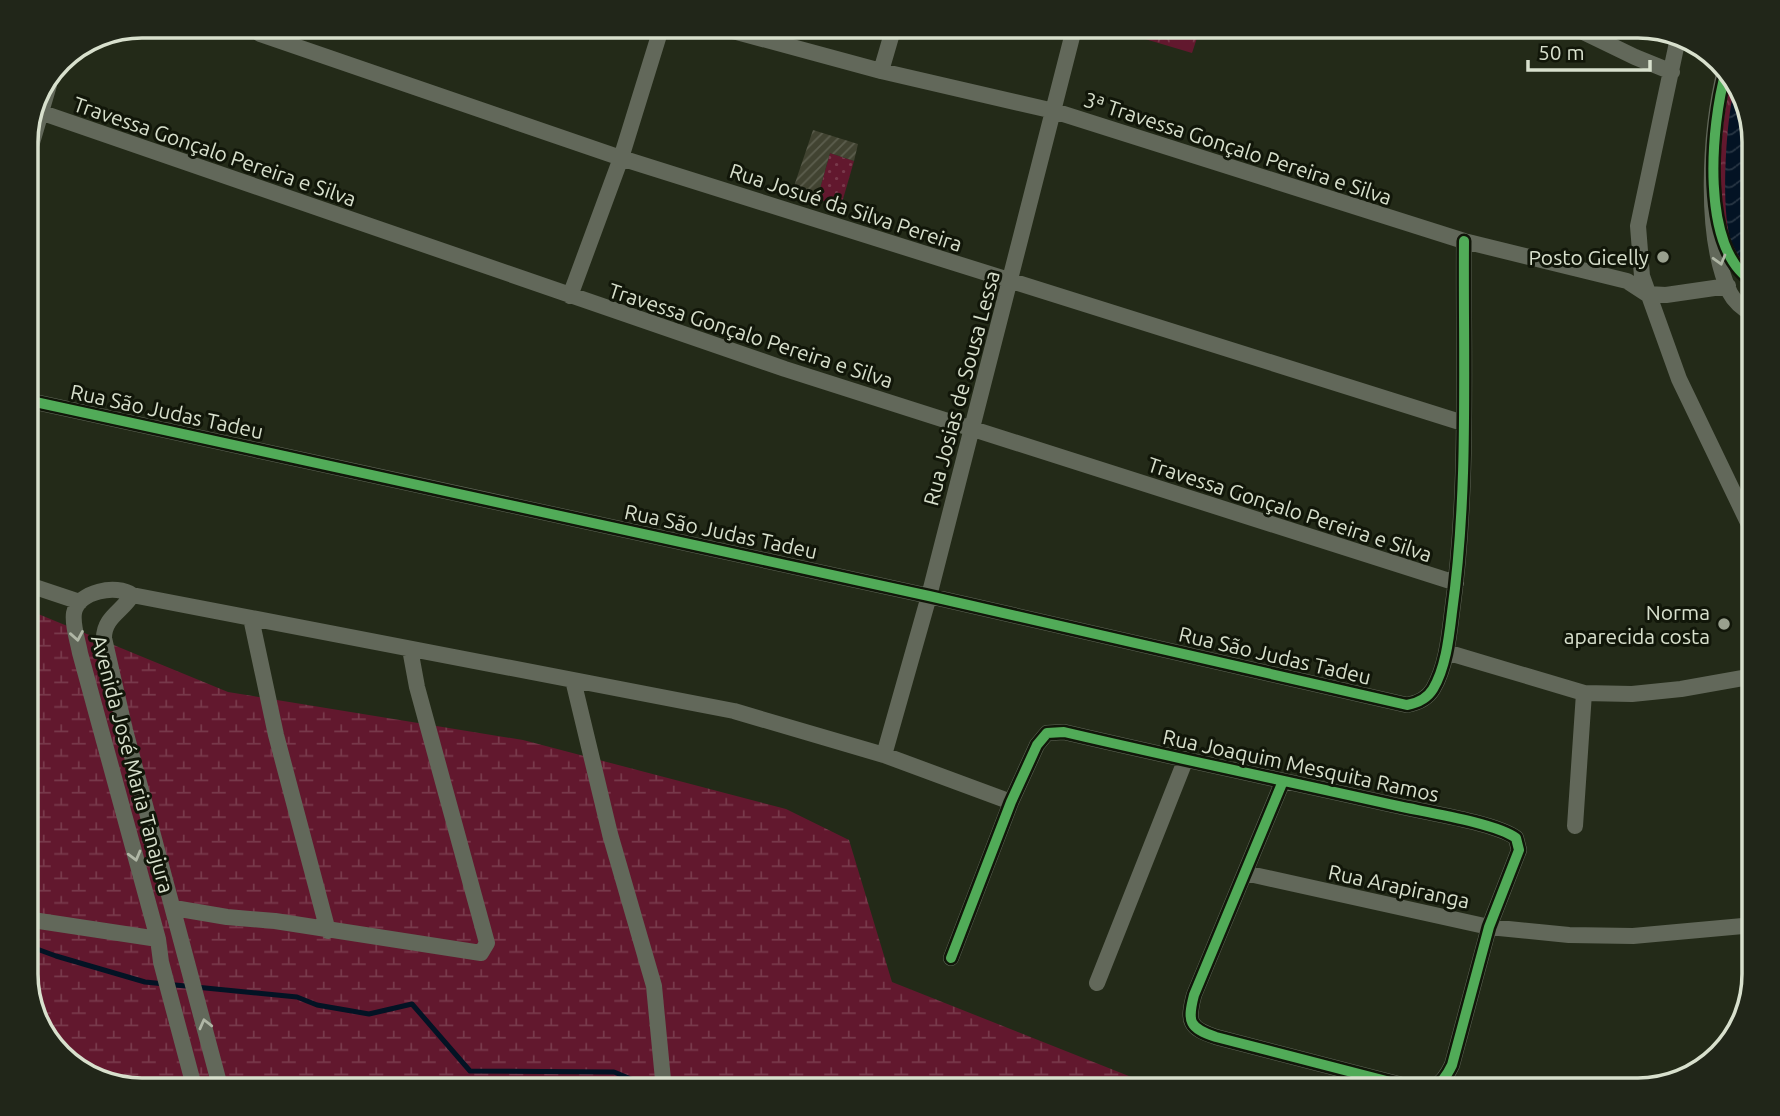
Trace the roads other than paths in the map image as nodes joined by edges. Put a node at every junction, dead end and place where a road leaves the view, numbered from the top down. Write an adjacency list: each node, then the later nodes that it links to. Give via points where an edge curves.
1 (272, 38): 13 (street, Rua Josué da Silva Pereira)
2 (658, 38): 13 (street)
3 (758, 38): 8 (street, 3ª Travessa Gonçalo Pereira e Silva)
4 (891, 38): 8 (street)
5 (1072, 38): 11 (street, Rua Josias de Sousa Lessa)
6 (1596, 38): 9 (street)
7 (1677, 46): 9 (street)
8 (881, 72): 11 (street, 3ª Travessa Gonçalo Pereira e Silva)
9 (1672, 72): 17 (street, via 1638,226)
10 (1723, 84): 16 (street, one-way to 16, via 1713,181 1716,247)
11 (1054, 111): 14 (street, 3ª Travessa Gonçalo Pereira e Silva); 15 (street, Rua Josias de Sousa Lessa)
12 (43, 113): 18 (street, Travessa Gonçalo Pereira e Silva)
13 (621, 158): 15 (street, Rua Josué da Silva Pereira); 18 (street)
14 (1464, 241): 17 (street, 3ª Travessa Gonçalo Pereira e Silva, via 1627,281); 21 (street)
15 (1010, 281): 21 (street, Rua Josué da Silva Pereira); 22 (street, Rua Josias de Sousa Lessa)
16 (1728, 286): 17 (street, 3ª Travessa Gonçalo Pereira e Silva); 19 (street)
17 (1647, 294): 23 (street, via 1684,390)
18 (570, 296): 22 (street, Travessa Gonçalo Pereira e Silva)
19 (1742, 306)
20 (39, 403): 27 (street, Rua São Judas Tadeu)
21 (1463, 423): 24 (street)
22 (972, 429): 24 (street, Travessa Gonçalo Pereira e Silva); 27 (street, Rua Josias de Sousa Lessa)
23 (1742, 510)
24 (1456, 583): 31 (street)
25 (39, 588): 28 (street)
26 (132, 595): 28 (street, via 111,589); 29 (street); 35 (street, Avenida José Maria Tanajura, via 104,629)
27 (929, 596): 31 (street, Rua São Judas Tadeu, via 1407,705 1418,703 1433,690); 37 (street, Rua Josias de Sousa Lessa)
28 (80, 602): 36 (street, Avenida José Maria Tanajura, one-way to 36, via 75,624)
29 (251, 618): 30 (street); 47 (street, via 276,735)
30 (410, 649): 33 (street); 47 (street, via 486,943 481,953)
31 (1446, 652): 34 (street)
32 (1742, 678): 34 (street, via 1632,694)
33 (573, 680): 37 (street, via 734,711); 53 (street, via 610,834 654,986)
34 (1584, 693): 41 (street)
35 (125, 730): 36 (street); 43 (street, Avenida José Maria Tanajura)
36 (103, 737): 48 (street, Avenida José Maria Tanajura, one-way to 48)
37 (884, 755): 40 (street)
38 (1185, 761): 39 (street, Rua Joaquim Mesquita Ramos); 40 (street, Rua Joaquim Mesquita Ramos, via 1063,732 1047,733); 50 (street)
39 (1283, 780): 42 (street); 46 (street, Rua Joaquim Mesquita Ramos, via 1499,830 1516,838 1519,850)
40 (1011, 802): 49 (street)
41 (1575, 827)
42 (1245, 873): 46 (street, Rua Arapiranga); 54 (street, via 1194,995 1189,1016 1194,1027 1216,1037)
43 (174, 908): 47 (street); 52 (street, Avenida José Maria Tanajura, one-way to 43)
44 (39, 921): 48 (street)
45 (1742, 926): 46 (street, Rua Arapiranga, via 1606,937)
46 (1489, 927): 55 (street)
47 (328, 931)
48 (158, 939): 51 (street, Avenida José Maria Tanajura)
49 (951, 958)
50 (1097, 983)
51 (192, 1078)
52 (219, 1078)
53 (663, 1078)
54 (1375, 1078)
55 (1446, 1078)

